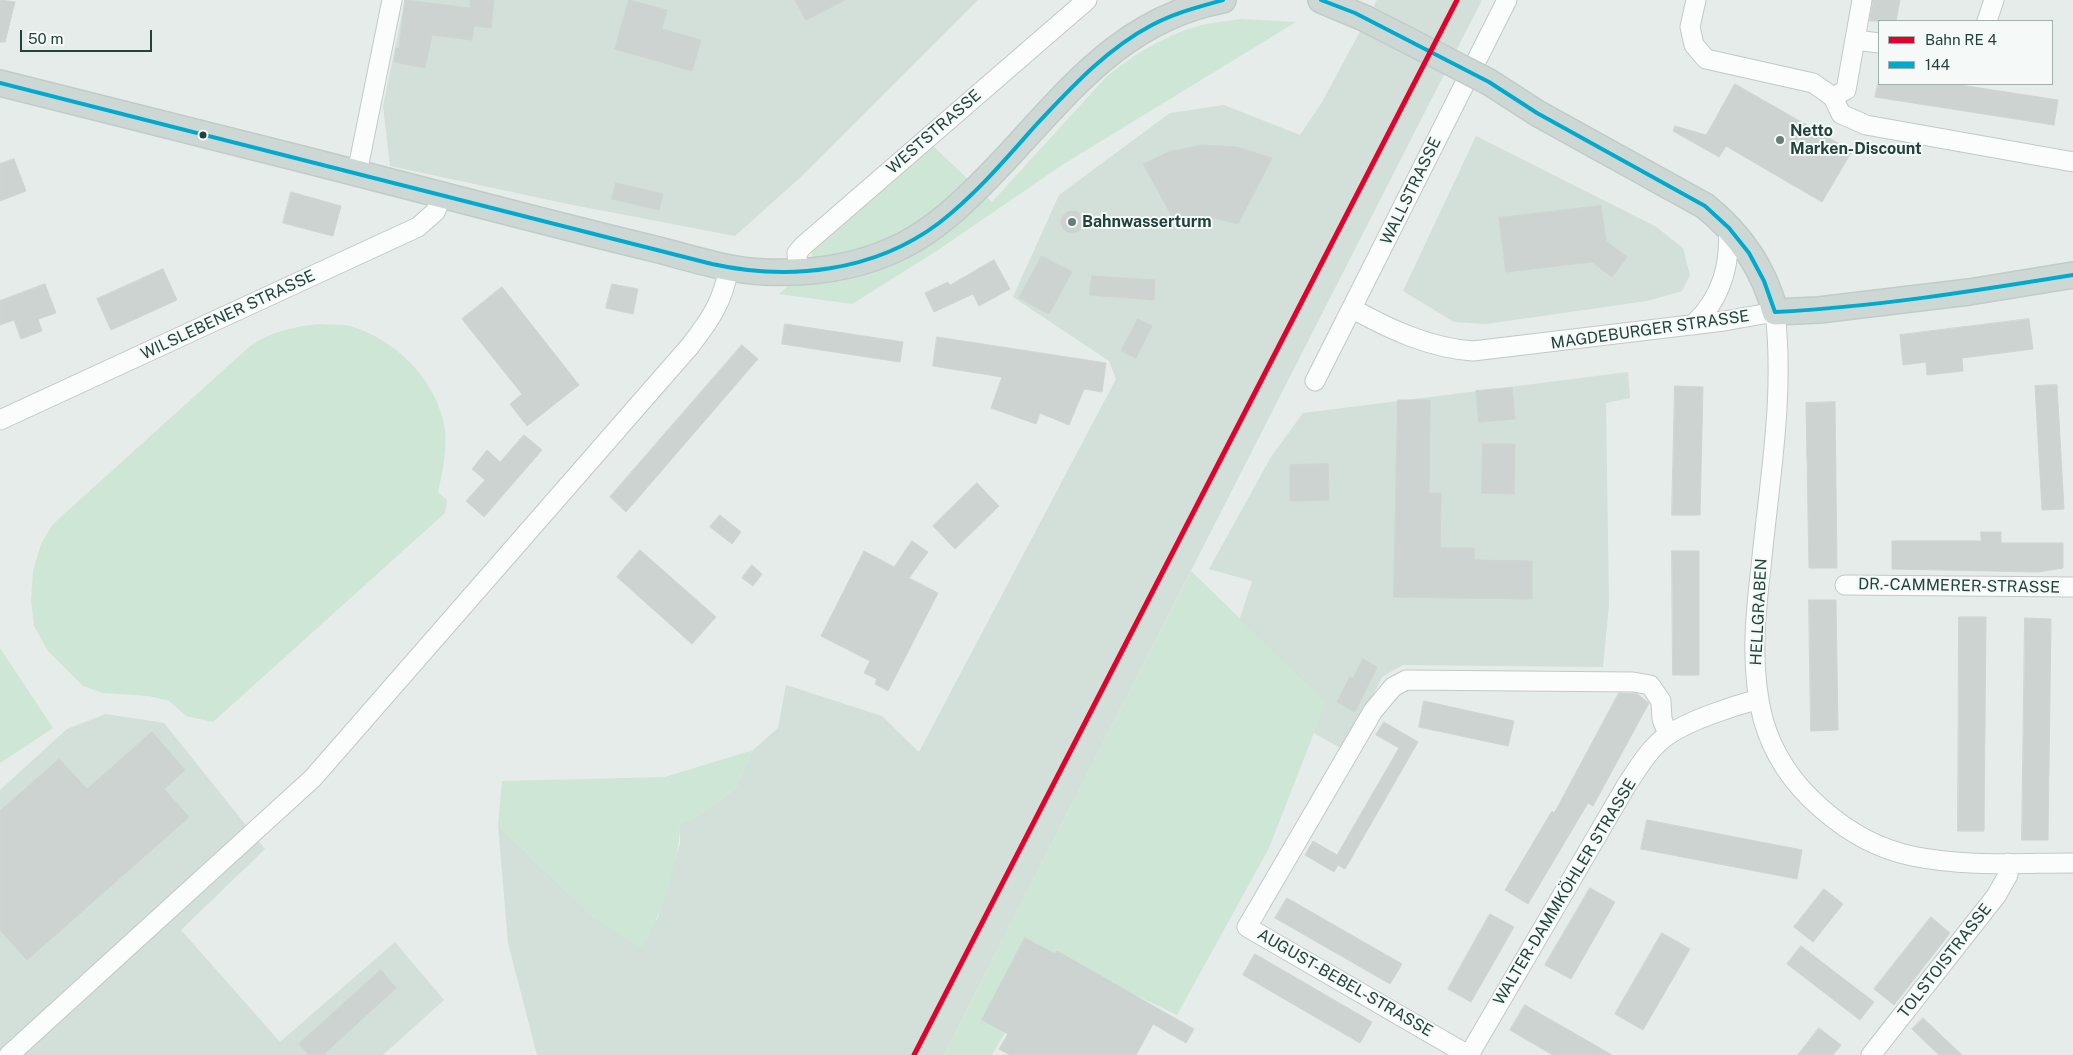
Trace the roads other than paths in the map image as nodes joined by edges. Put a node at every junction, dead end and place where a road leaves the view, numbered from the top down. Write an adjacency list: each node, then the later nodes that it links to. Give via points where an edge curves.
1 (392, 0): 15 (street)
2 (1087, 0): 19 (street, WESTSTRASSE, via 803,246 798,253)
3 (1223, 0): 19 (main road, via 1169,16 1116,46 964,202 930,230 875,257)
4 (1321, 0): 17 (main road, bridge, via 1364,18 1489,82 1545,118 1682,192)
5 (1507, 0): 21 (street, WALLSTRASSE)
6 (1696, 0): 13 (street, via 1690,27 1694,45 1706,58 1813,83)
7 (1862, 0): 10 (street)
8 (1994, 0): 9 (street)
9 (1987, 20)
10 (1856, 40): 11 (street); 13 (street, via 1846,90)
11 (1878, 43)
12 (0, 83): 15 (main road)
13 (1833, 97): 14 (street, via 1841,114 1866,125)
14 (2073, 162)
15 (356, 173): 16 (main road)
16 (443, 195): 18 (main road); 25 (street, WILSLEBENER STRASSE, via 435,212 418,227)
17 (1728, 224): 22 (main road, via 1756,262); 23 (street, via 1729,257 1723,283 1710,307)
18 (729, 267): 19 (main road, via 761,272); 32 (street, via 718,307 690,346 313,778)
19 (798, 272)
20 (2073, 275): 22 (main road, MAGDEBURGER STRASSE, via 1969,292 1819,310)
21 (1353, 309): 23 (street, MAGDEBURGER STRASSE, via 1427,344 1449,350 1473,351); 24 (street, WALLSTRASSE)
22 (1775, 312): 23 (street, MAGDEBURGER STRASSE); 28 (street, HELLGRABEN, via 1780,367 1755,624)
23 (1693, 325)
24 (1315, 381)
25 (0, 420)
26 (1845, 585): 27 (street, DR.-CAMMERER-STRASSE)
27 (2073, 587)
28 (1759, 699): 29 (street, WALTER-DAMMKÖHLER STRASSE, via 1734,706); 30 (street, HELLGRABEN, via 1769,736 1784,766 1811,799 1843,826 1873,843 1912,856)
29 (1668, 735): 33 (street, WALTER-DAMMKÖHLER STRASSE, via 1639,766); 33 (street, AUGUST-BEBEL-STRASSE, via 1662,719 1661,701 1650,684 1634,682 1406,680 1393,687 1373,711 1247,927)
30 (2008, 863): 31 (street, HELLGRABEN); 34 (street, TOLSTOISTRASSE, via 2008,874 1996,896)
31 (2073, 863)
32 (9, 1055)
33 (1469, 1055)
34 (1871, 1055)

